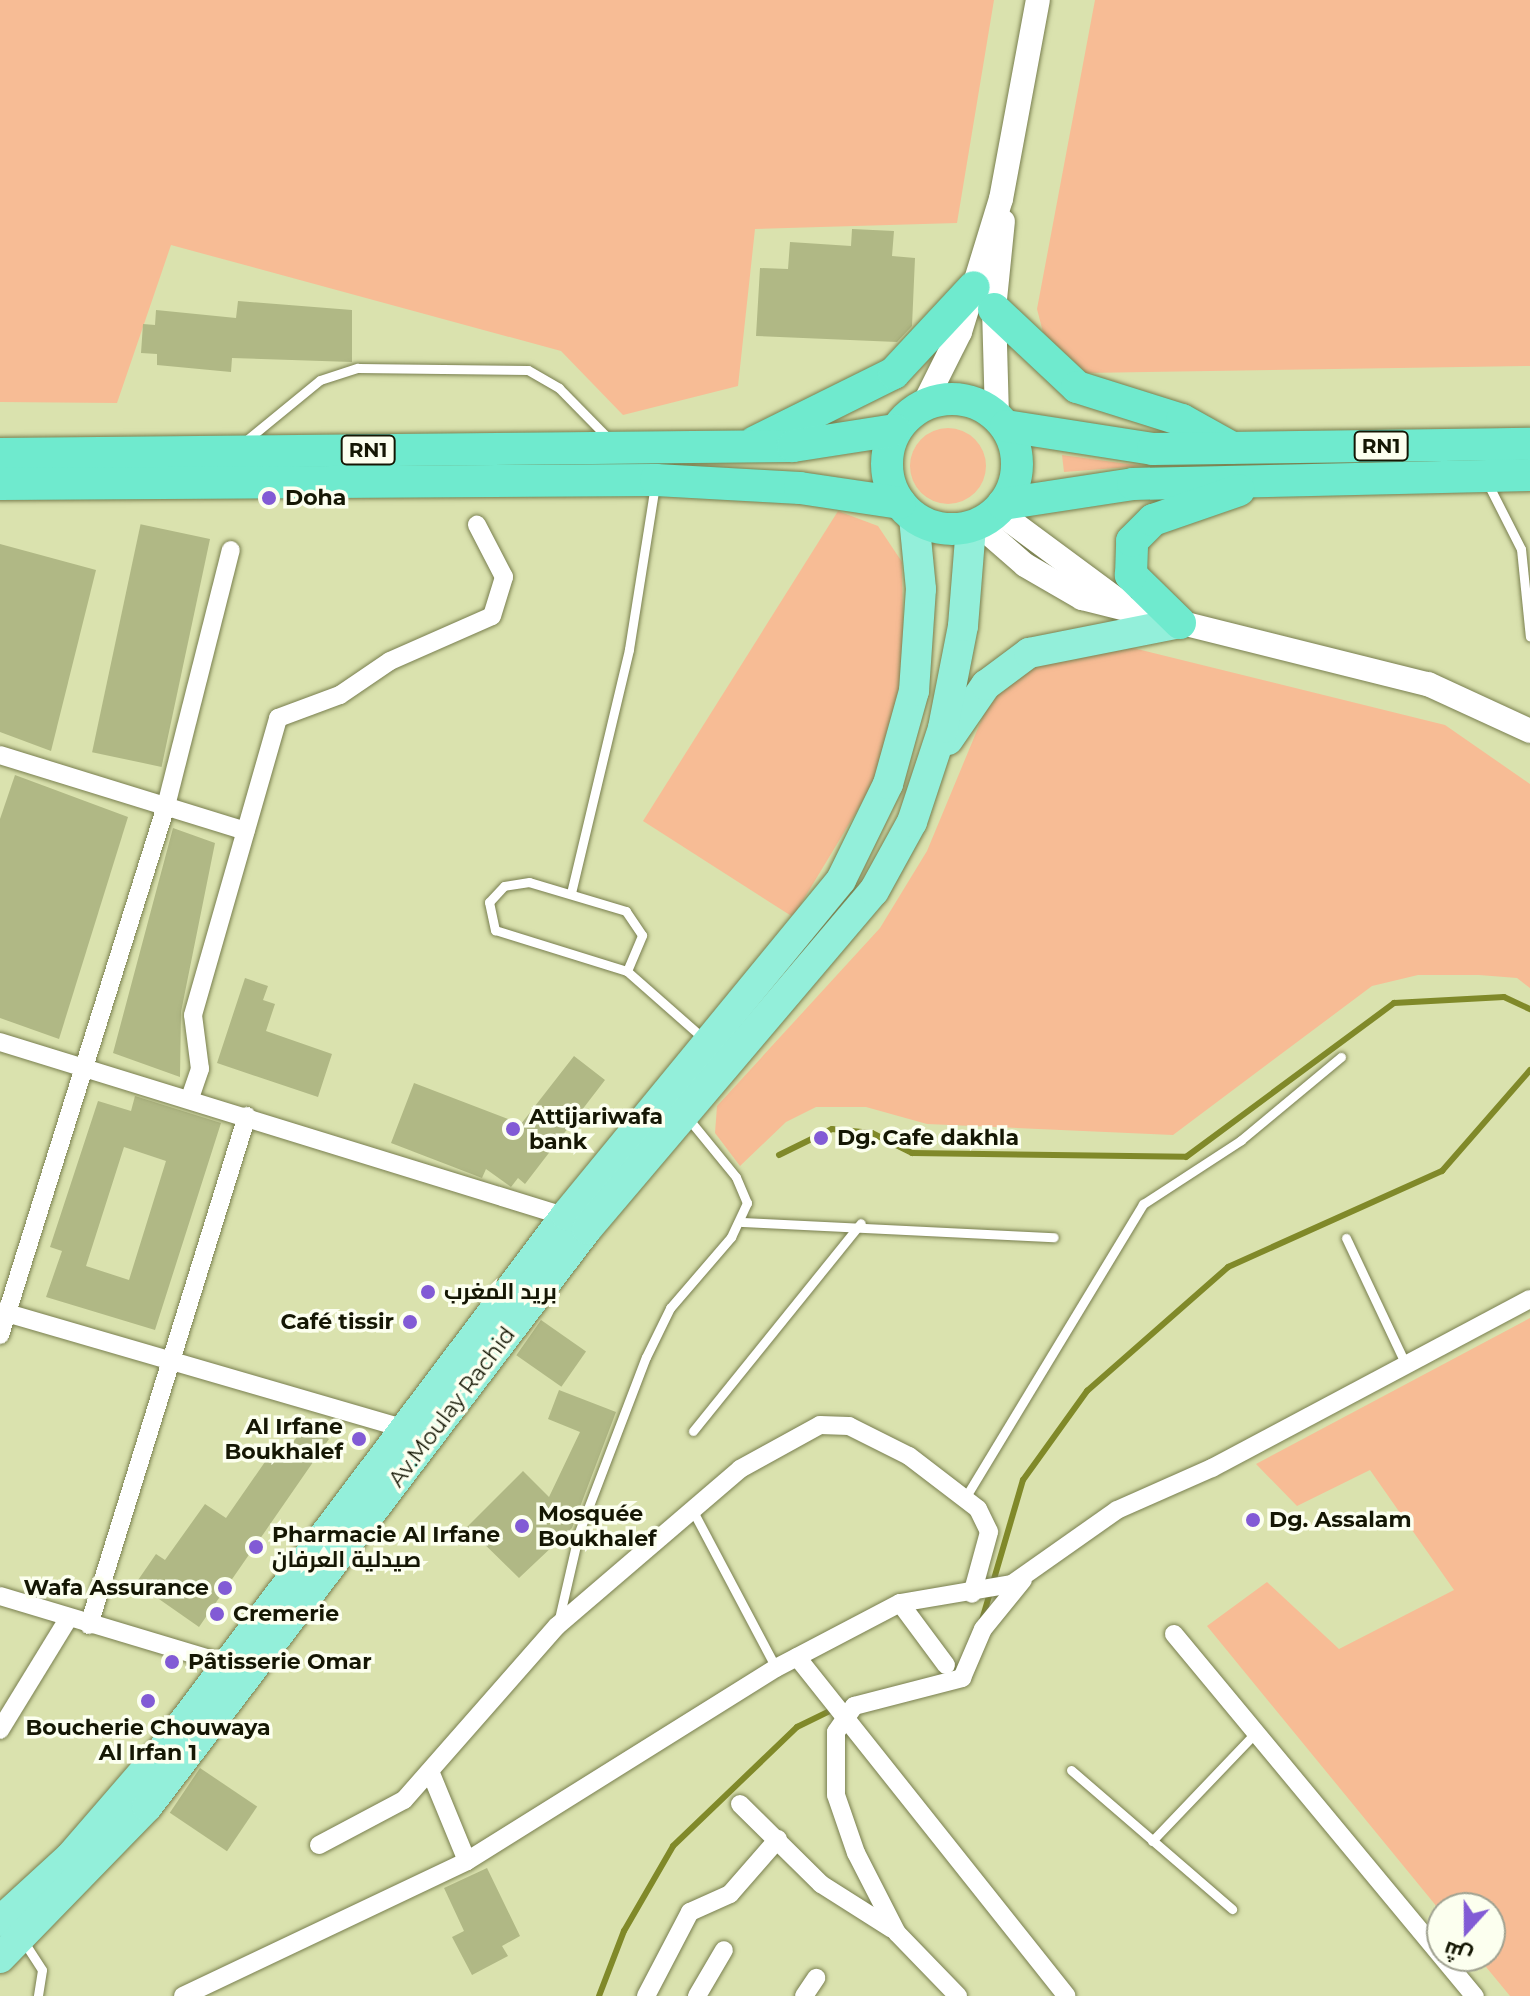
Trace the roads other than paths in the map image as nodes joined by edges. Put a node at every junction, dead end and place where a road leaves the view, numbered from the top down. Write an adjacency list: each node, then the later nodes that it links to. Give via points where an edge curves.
1 (1038, 0): 2 (street)
2 (984, 298): 3 (street); 4 (street); 6 (highway, via 894,373); 9 (highway, via 1077,387 1182,420)
3 (924, 404): 4 (highway, RN1, via 962,399); 5 (highway, RN1)
4 (1001, 421): 9 (highway, RN1, via 1118,447); 18 (highway, via 1017,474)
5 (895, 430): 6 (highway, RN1, via 834,443); 17 (highway, via 886,467)
6 (753, 443): 7 (highway, RN1)
7 (614, 444): 10 (highway, RN1); 10 (lane, via 559,388 528,370 358,368 320,380)
8 (1530, 444): 9 (highway, RN1)
9 (1232, 448)
10 (230, 453): 11 (highway, RN1)
11 (0, 454)
12 (1530, 475): 13 (highway, RN1)
13 (1483, 476): 14 (highway, RN1); 21 (lane)
14 (1272, 478): 18 (highway, RN1, via 1133,484); 23 (highway, via 1153,520 1132,541 1131,575)
15 (656, 480): 16 (highway, RN1); 17 (highway, RN1, via 800,488); 30 (lane, via 629,649)
16 (0, 484)
17 (907, 510): 18 (highway, RN1, via 951,529); 32 (main road, Av.Moulay Rachid, via 918,657 907,724 878,808 822,909)
18 (987, 516): 23 (street, via 1059,587); 27 (main road, Av.Moulay Rachid)
19 (477, 525): 29 (street, via 494,545 504,577 499,608 340,695 280,714)
20 (231, 550): 28 (street)
21 (1527, 562): 22 (lane)
22 (1529, 605): 24 (lane)
23 (1180, 623): 25 (street, via 1428,684); 27 (main road, via 1029,653 986,685)
24 (1530, 633)
25 (1530, 731)
26 (0, 755): 28 (street)
27 (934, 761): 37 (main road, Av.Moulay Rachid, via 900,847 849,927)
28 (166, 806): 29 (street); 35 (street)
29 (245, 831): 36 (street, via 193,1015 200,1069)
30 (571, 893): 31 (lane, via 638,919 640,948); 31 (lane, via 529,882 504,886 489,902 489,924 508,937)
31 (627, 971): 32 (lane)
32 (705, 1040): 39 (main road, Av.Moulay Rachid)
33 (0, 1042): 35 (street)
34 (1341, 1057): 51 (lane, via 1241,1140 1143,1204)
35 (84, 1068): 36 (street); 45 (street)
36 (190, 1098): 38 (street)
37 (685, 1113): 39 (main road, Av.Moulay Rachid); 40 (lane, via 736,1177 747,1203)
38 (247, 1116): 39 (street); 48 (street)
39 (576, 1222): 49 (main road, Av.Moulay Rachid); 77 (main road, Av.Moulay Rachid, via 147,1807)
40 (742, 1222): 41 (lane); 59 (lane, via 693,1274 646,1357 579,1532)
41 (861, 1223): 42 (lane); 50 (lane)
42 (1054, 1237)
43 (1346, 1238): 47 (lane)
44 (1530, 1299): 47 (street)
45 (3, 1312): 46 (street); 48 (street)
46 (0, 1335)
47 (1405, 1363): 53 (street, via 1212,1468 1117,1510)
48 (171, 1366): 49 (street); 58 (street)
49 (406, 1429): 62 (main road, Av.Moulay Rachid)
50 (693, 1431)
51 (965, 1498): 52 (street, via 909,1456 834,1424 764,1451); 54 (street, via 989,1532)
52 (694, 1513): 59 (street); 64 (lane)
53 (1030, 1572): 54 (street, via 1002,1588); 65 (street, via 983,1629 962,1678 854,1706)
54 (975, 1593): 56 (street)
55 (0, 1596): 57 (street)
56 (900, 1603): 61 (street); 63 (street)
57 (68, 1619): 58 (street); 66 (street)
58 (89, 1625): 62 (street)
59 (557, 1626): 69 (street)
60 (1174, 1634): 67 (street)
61 (797, 1657): 64 (street); 65 (street)
62 (224, 1663): 77 (main road, Av.Moulay Rachid, via 111,1814)
63 (946, 1665)
64 (776, 1668): 74 (street)
65 (840, 1718): 76 (street, via 836,1795 856,1853); 86 (street, via 896,1776)
66 (0, 1730)
67 (1256, 1732): 72 (lane); 87 (street)
68 (1071, 1770): 72 (lane)
69 (432, 1776): 73 (street, via 404,1800); 74 (street)
70 (740, 1804): 71 (street)
71 (778, 1839): 76 (street, via 821,1884); 83 (street, via 730,1894 690,1912)
72 (1152, 1841): 75 (lane)
73 (319, 1845)
74 (467, 1861): 82 (street)
75 (1232, 1909)
76 (897, 1933): 80 (street)
77 (7, 1939): 81 (lane, via 42,1970)
78 (724, 1950): 84 (street)
79 (816, 1978): 85 (street)
80 (947, 1992)
81 (38, 1996)
82 (183, 1996)
83 (646, 1996)
84 (697, 1996)
85 (804, 1996)
86 (1067, 1996)
87 (1475, 1996)

